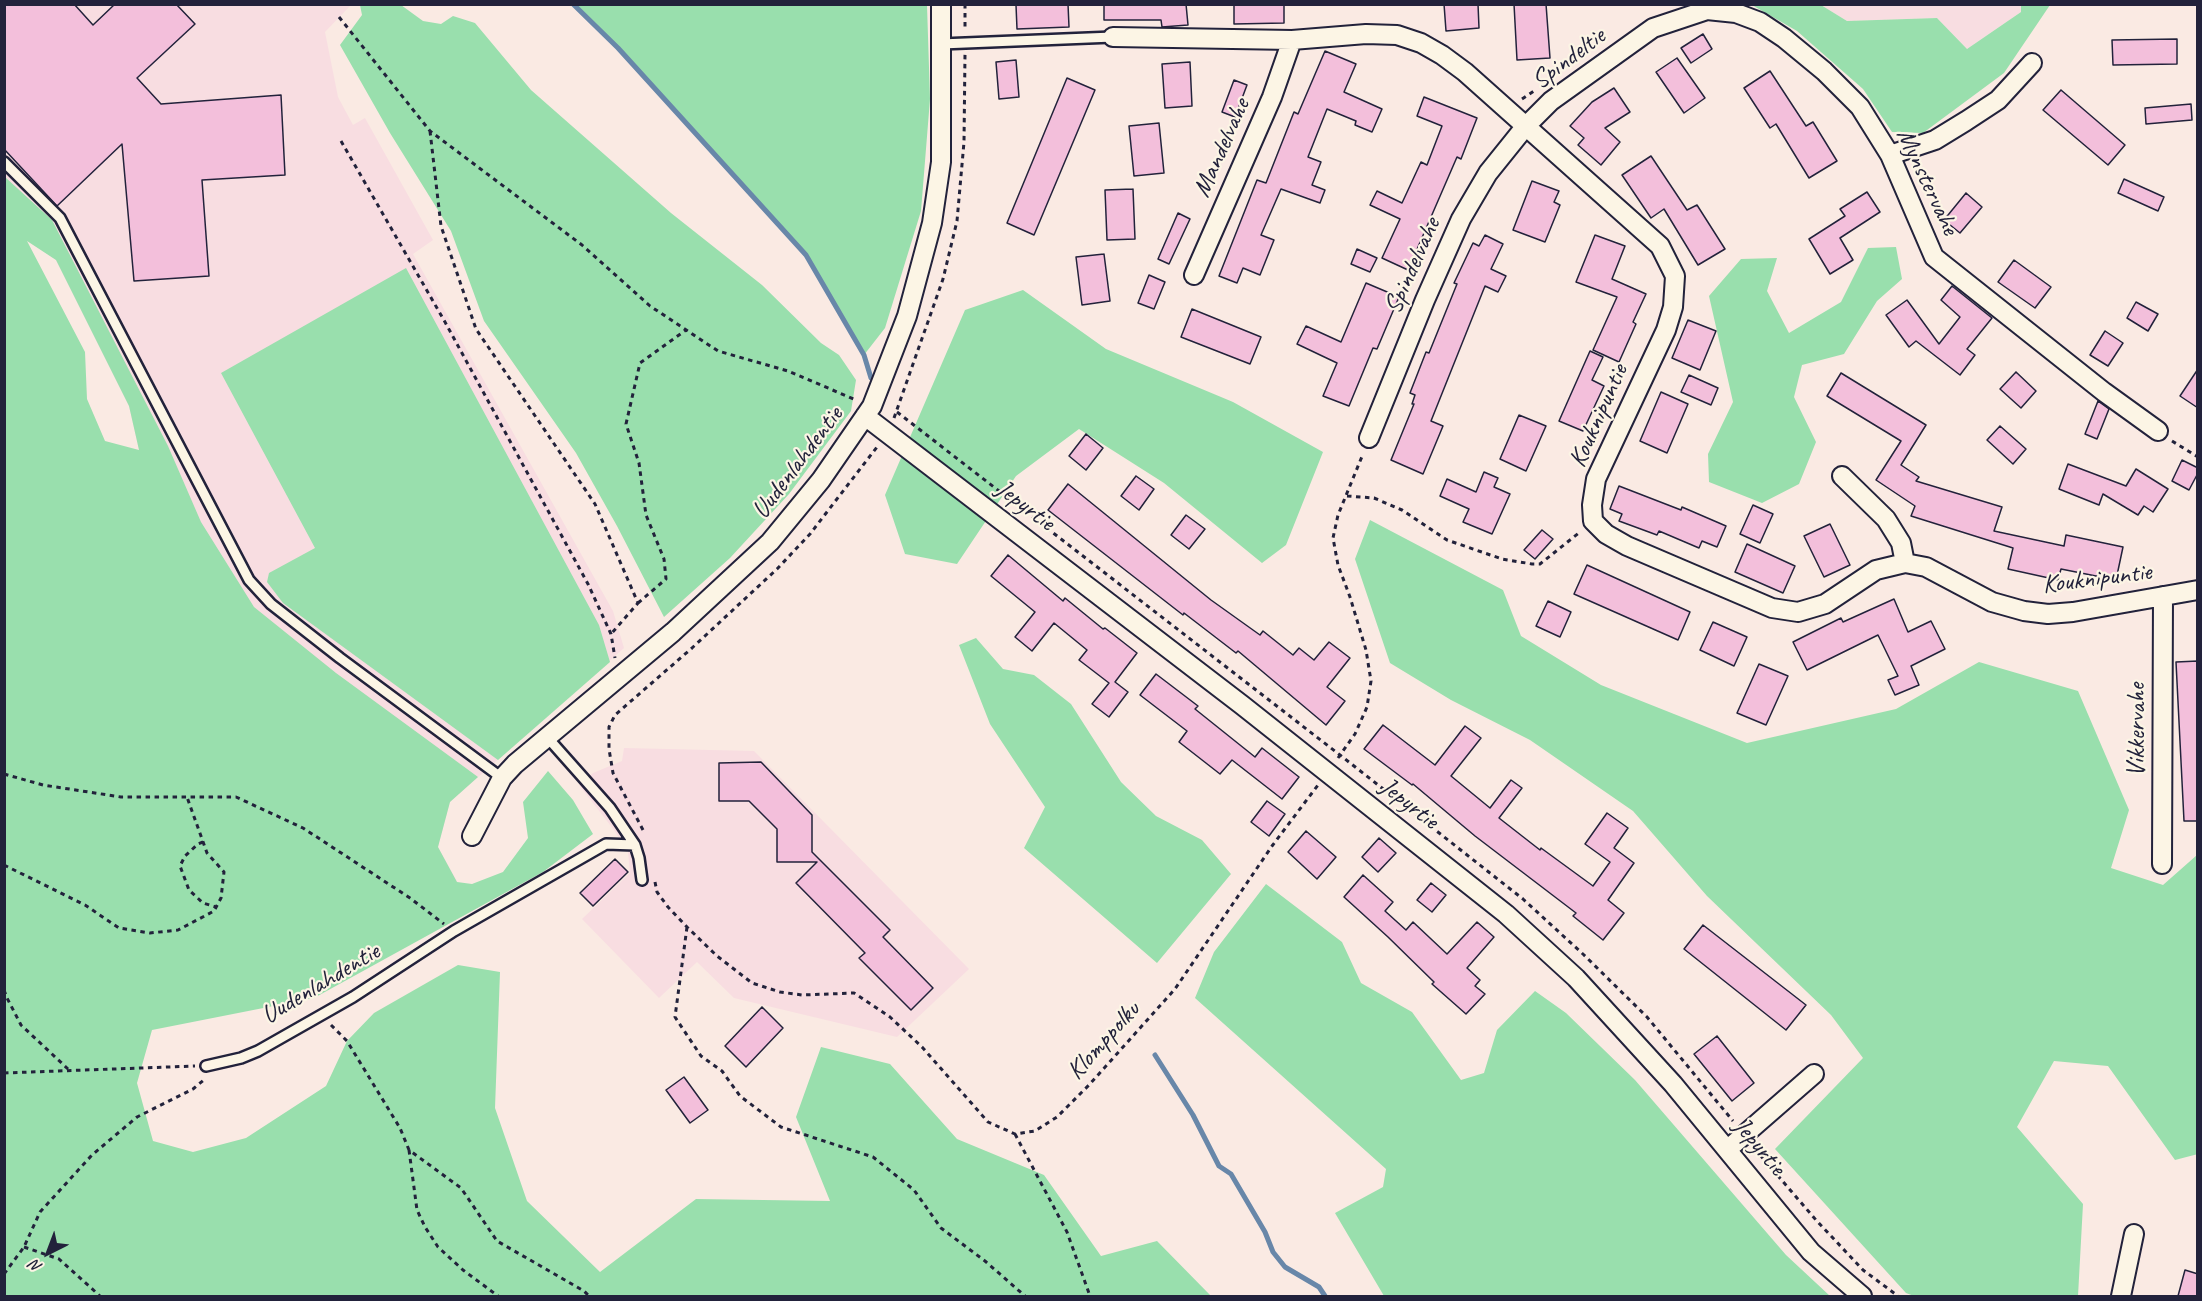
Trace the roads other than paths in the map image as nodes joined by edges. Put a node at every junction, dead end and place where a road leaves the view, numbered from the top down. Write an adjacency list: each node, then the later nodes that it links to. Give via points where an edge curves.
1 (941, 4): 5 (street, Uudenlahdentie)
2 (1707, 7): 7 (street, Spindeltie, via 1653,28 1551,101); 8 (street, Mynstervahe, via 1760,22 1784,38 1860,107)
3 (1113, 38): 4 (street, Kouknipuntie); 5 (lane)
4 (1292, 40): 7 (street, Kouknipuntie, via 1366,34 1397,35 1421,43 1466,72); 10 (street, Mandelvahe, via 1272,97)
5 (941, 44): 11 (street, Uudenlahdentie, via 941,162 932,223 907,316)
6 (2032, 63): 8 (street, via 1998,100 1966,122 1935,140)
7 (1525, 127): 13 (street, Spindelvahe, via 1488,172 1461,219); 15 (street, Kouknipuntie, via 1660,246 1675,276 1673,307 1666,330 1596,479 1593,521 1627,546 1772,608 1798,612 1825,604 1876,570)
8 (1890, 155): 12 (street, Mynstervahe, via 1934,257)
9 (4, 162): 19 (lane, via 60,218 249,580 271,604 340,658)
10 (1194, 275)
11 (868, 411): 18 (street, Uudenlahdentie, via 821,480 770,542 697,611); 26 (street, Jepyrtie, via 887,433 1497,907 1576,978)
12 (2158, 431)
13 (1369, 438)
14 (1842, 476): 15 (street, via 1886,519 1901,543)
15 (1905, 563): 17 (street, Kouknipuntie, via 1926,567 1992,602 2024,611 2073,612)
16 (2198, 590): 17 (street, Kouknipuntie)
17 (2163, 596): 22 (street, Vikkervahe)
18 (547, 737): 19 (street, Uudenlahdentie); 21 (lane, via 610,808)
19 (502, 778): 20 (street, Uudenlahdentie)
20 (472, 836)
21 (635, 845): 23 (lane); 24 (lane, Uudenlahdentie, via 606,844 258,1051)
22 (2162, 864)
23 (642, 880)
24 (206, 1066)
25 (1814, 1074): 26 (street)
26 (1728, 1149): 28 (street, Jepyrtie, via 1811,1252)
27 (2134, 1234): 29 (street)
28 (1862, 1296)
29 (2121, 1296)

